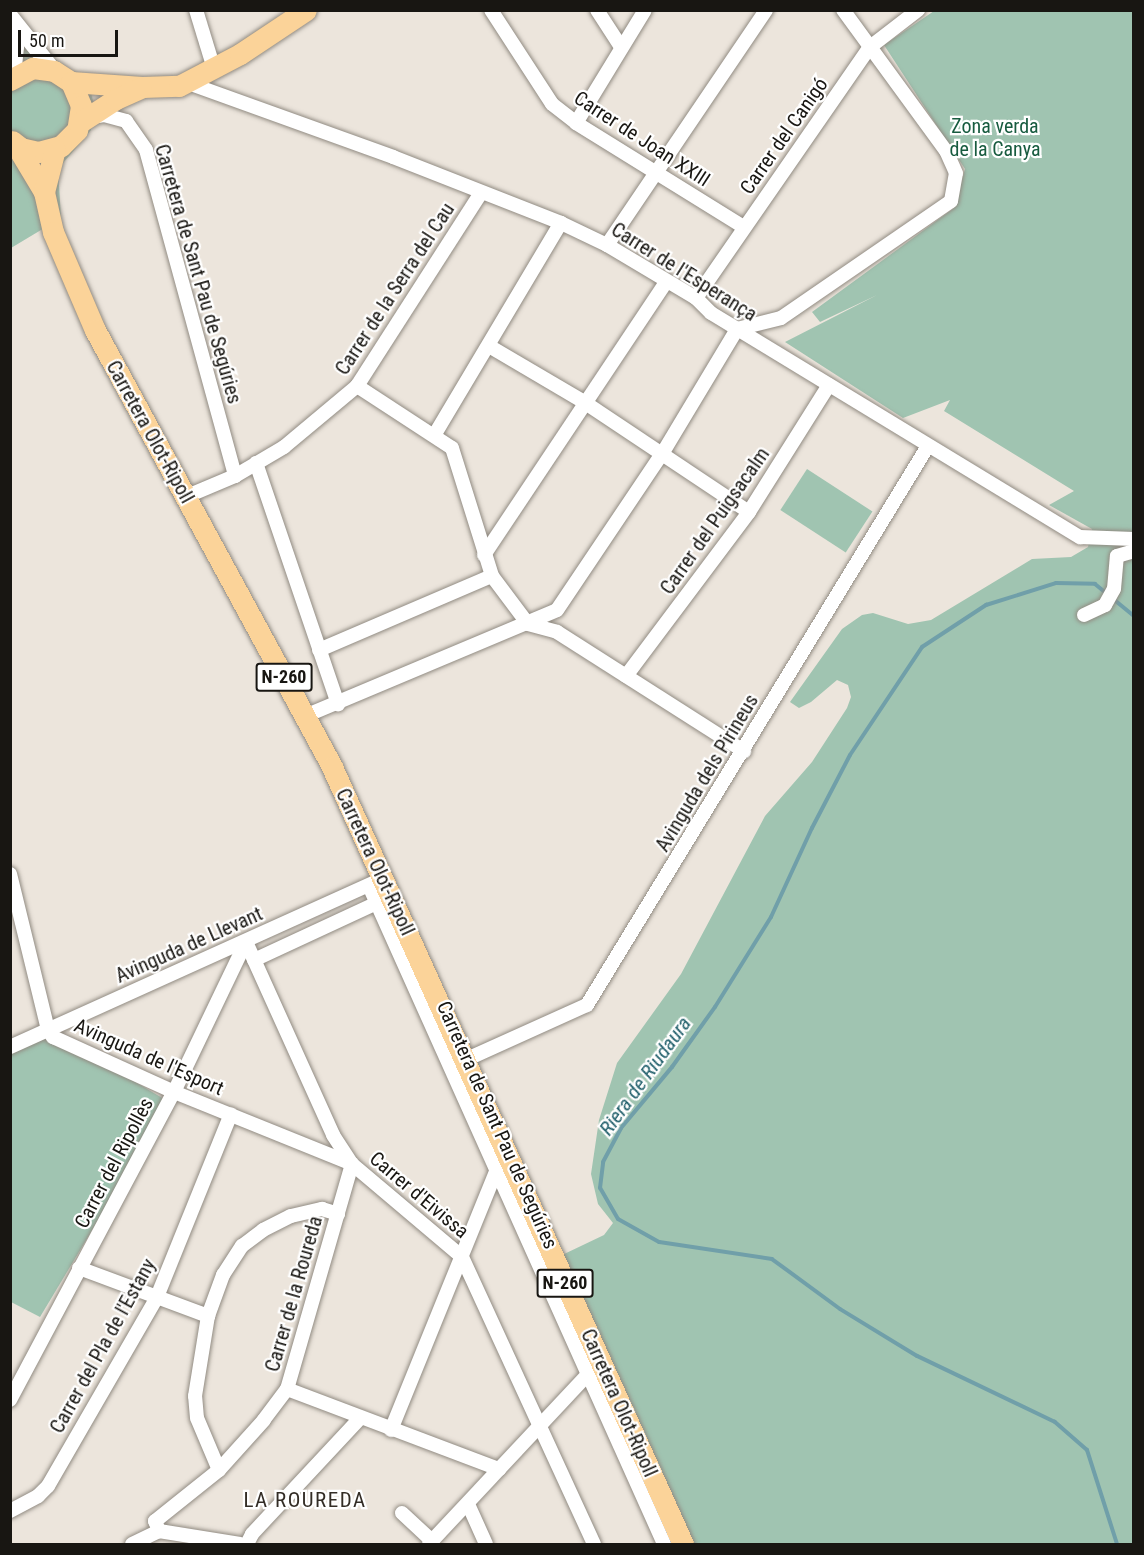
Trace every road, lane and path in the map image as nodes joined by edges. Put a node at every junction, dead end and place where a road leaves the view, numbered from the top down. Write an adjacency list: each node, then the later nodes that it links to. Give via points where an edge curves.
1 (196, 10): 13 (street)
2 (306, 10): 13 (main road)
3 (491, 10): 19 (street, Carrer de Joan XXIII, via 552,104)
4 (597, 10): 12 (street)
5 (645, 10): 12 (street)
6 (766, 10): 22 (street)
7 (843, 10): 11 (street)
8 (918, 10): 11 (street, Carrer del Canigó)
9 (10, 16): 14 (street)
10 (10, 30): 15 (street, via 16,47)
11 (870, 46): 26 (street, Carrer del Canigó); 30 (street, via 946,151 956,173 951,201 781,318)
12 (621, 47): 19 (street)
13 (214, 69): 16 (main road)
14 (63, 77): 15 (main road, via 33,68); 17 (main road); 18 (main road, via 80,97)
15 (12, 79)
16 (188, 83): 17 (main road); 24 (street, Carrer de l'Esperança)
17 (141, 87): 18 (main road)
18 (86, 120): 21 (main road); 39 (street, Carretera de Sant Pau de Segúries, via 104,115 126,121 146,150)
19 (576, 123): 22 (street, Carrer de Joan XXIII)
20 (13, 143): 21 (main road, N-260, via 38,152); 23 (main road, Carretera Olot-Ripoll / N-260)
21 (55, 150): 23 (main road, Carretera Olot-Ripoll / N-260)
22 (658, 173): 26 (street, Carrer de Joan XXIII); 27 (street)
23 (44, 192): 40 (main road, Carretera Olot-Ripoll / N-260, via 53,232 82,304)
24 (482, 193): 25 (street, Carrer de l'Esperança); 33 (street, Carrer de la Serra del Cau)
25 (561, 223): 27 (street, Carrer de l'Esperança); 31 (street)
26 (744, 227): 29 (street, Carrer del Canigó)
27 (607, 245): 28 (street, Carrer de l'Esperança)
28 (666, 282): 29 (street, Carrer de l'Esperança); 34 (street)
29 (696, 298): 30 (street, Carrer de l'Esperança, via 711,314)
30 (737, 329): 32 (street, Carrer de l'Esperança); 37 (street)
31 (489, 346): 34 (street); 35 (street)
32 (829, 385): 36 (street, Carrer de l'Esperança); 41 (street, Carrer del Puigsacalm)
33 (357, 386): 35 (street); 38 (street, Carrer de la Serra del Cau, via 284,447)
34 (584, 402): 37 (street); 44 (street)
35 (435, 434): 44 (street, via 452,448)
36 (928, 446): 42 (street, Carrer de l'Esperança, via 1080,537); 52 (street, Avinguda dels Pirineus)
37 (662, 454): 41 (street); 47 (street, via 556,610)
38 (256, 463): 39 (street, Carrer de la Serra del Cau); 48 (street)
39 (235, 476): 40 (street, Carrer de la Serra del Cau)
40 (185, 497): 51 (main road, Carretera Olot-Ripoll / N-260)
41 (749, 512): 49 (street, Carrer del Puigsacalm)
42 (1134, 539)
43 (1134, 551): 46 (street, via 1117,556 1114,589 1105,605)
44 (484, 555): 45 (street)
45 (492, 576): 47 (street); 48 (street)
46 (1084, 615)
47 (528, 624): 49 (street, via 557,632); 50 (street)
48 (319, 650): 50 (street)
49 (626, 676): 52 (street)
50 (338, 704): 51 (street)
51 (305, 716): 54 (main road, Carretera Olot-Ripoll / N-260)
52 (744, 751): 60 (street, Avinguda dels Pirineus, via 587,1005)
53 (10, 874): 58 (street, Avinguda de l'Esport)
54 (376, 882): 55 (street, Carretera de Sant Pau de Segúries); 56 (street, Avinguda de Llevant); 60 (main road, Carretera Olot-Ripoll / N-260)
55 (377, 903): 57 (street, Avinguda de Llevant); 64 (street, Carretera de Sant Pau de Segúries)
56 (246, 942): 57 (street, Carrer d'Eivissa); 58 (street, Avinguda de Llevant); 61 (street, Carrer del Ripollès)
57 (254, 960): 63 (street, Carrer d'Eivissa, via 333,1136)
58 (48, 1030): 59 (street, Avinguda de Llevant); 61 (street, Avinguda de l'Esport, via 53,1037)
59 (10, 1047)
60 (465, 1060): 89 (main road, Carretera Olot-Ripoll / N-260)
61 (174, 1092): 62 (street, Avinguda de l'Esport); 67 (street, Carrer del Ripollès)
62 (231, 1114): 63 (street, Avinguda de l'Esport); 68 (street, Carrer del Pla de l'Estany)
63 (352, 1164): 65 (street, Carrer de la Roureda); 66 (street, Carrer d'Eivissa)
64 (496, 1172): 66 (street); 70 (street, Carretera de Sant Pau de Segúries)
65 (338, 1214): 69 (street, via 322,1209 291,1216 242,1246 223,1275); 71 (street, Carrer de la Roureda)
66 (462, 1257): 74 (street, Carrer d'Eivissa); 75 (street)
67 (79, 1269): 68 (street); 72 (street, Carrer del Ripollès)
68 (157, 1297): 69 (street); 79 (street, Carrer del Pla de l'Estany, via 48,1486 38,1496)
69 (208, 1316): 77 (street, via 195,1395 197,1418)
70 (587, 1375): 74 (street); 88 (street, Carretera de Sant Pau de Segúries)
71 (287, 1389): 73 (street); 77 (street, Carrer de la Roureda)
72 (10, 1400)
73 (360, 1418): 75 (street); 85 (street, via 252,1534)
74 (540, 1424): 76 (street); 87 (street, Carrer d'Eivissa)
75 (391, 1430): 76 (street)
76 (499, 1469): 78 (street)
77 (219, 1470): 81 (street, Carrer de la Roureda, via 155,1521)
78 (468, 1504): 82 (street); 86 (street)
79 (10, 1510)
80 (402, 1513): 82 (street)
81 (159, 1531): 83 (street); 84 (street)
82 (430, 1543)
83 (132, 1545)
84 (240, 1545)
85 (247, 1545)
86 (486, 1545)
87 (594, 1545)
88 (664, 1545)
89 (683, 1545)

